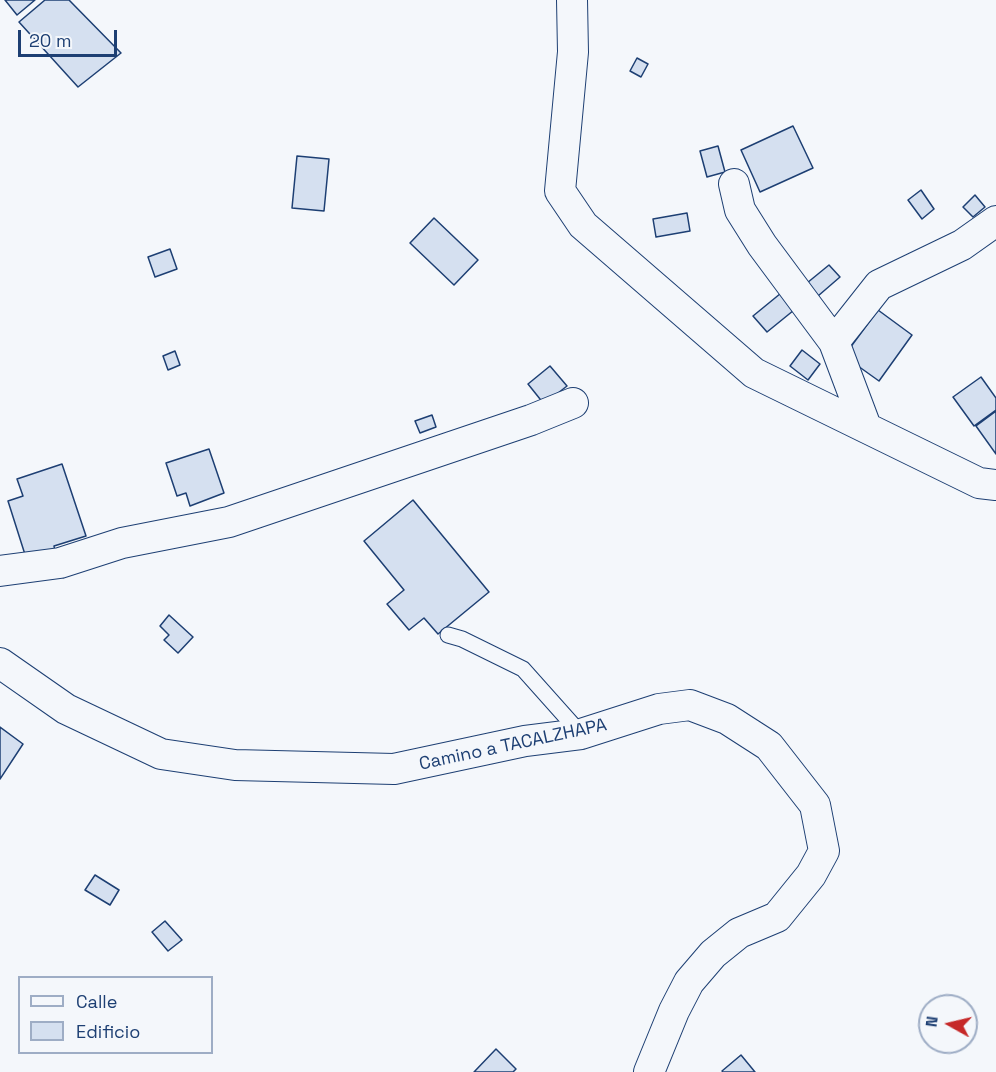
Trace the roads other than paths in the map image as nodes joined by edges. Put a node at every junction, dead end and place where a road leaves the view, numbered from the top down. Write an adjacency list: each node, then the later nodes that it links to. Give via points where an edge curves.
1 (572, 0): 6 (street, via 573,52 560,191 583,225 754,373)
2 (734, 184): 4 (street, via 741,210 762,245)
3 (996, 221): 4 (street, via 962,245 879,285)
4 (834, 342): 6 (street)
5 (573, 403): 8 (street, via 229,522 122,543 60,563)
6 (866, 428): 7 (street, via 979,483)
7 (996, 485)
8 (0, 571)
9 (448, 635): 11 (lane, via 523,669)
10 (0, 663): 11 (street, Camino a TACALZHAPA, via 66,709 160,754 234,765 394,769 525,741)
11 (581, 734): 12 (street, Camino a TACALZHAPA, via 659,709 690,705 727,719 769,746 815,805 821,828 824,851 812,875 777,917 739,933 713,954 689,982)
12 (649, 1072)

